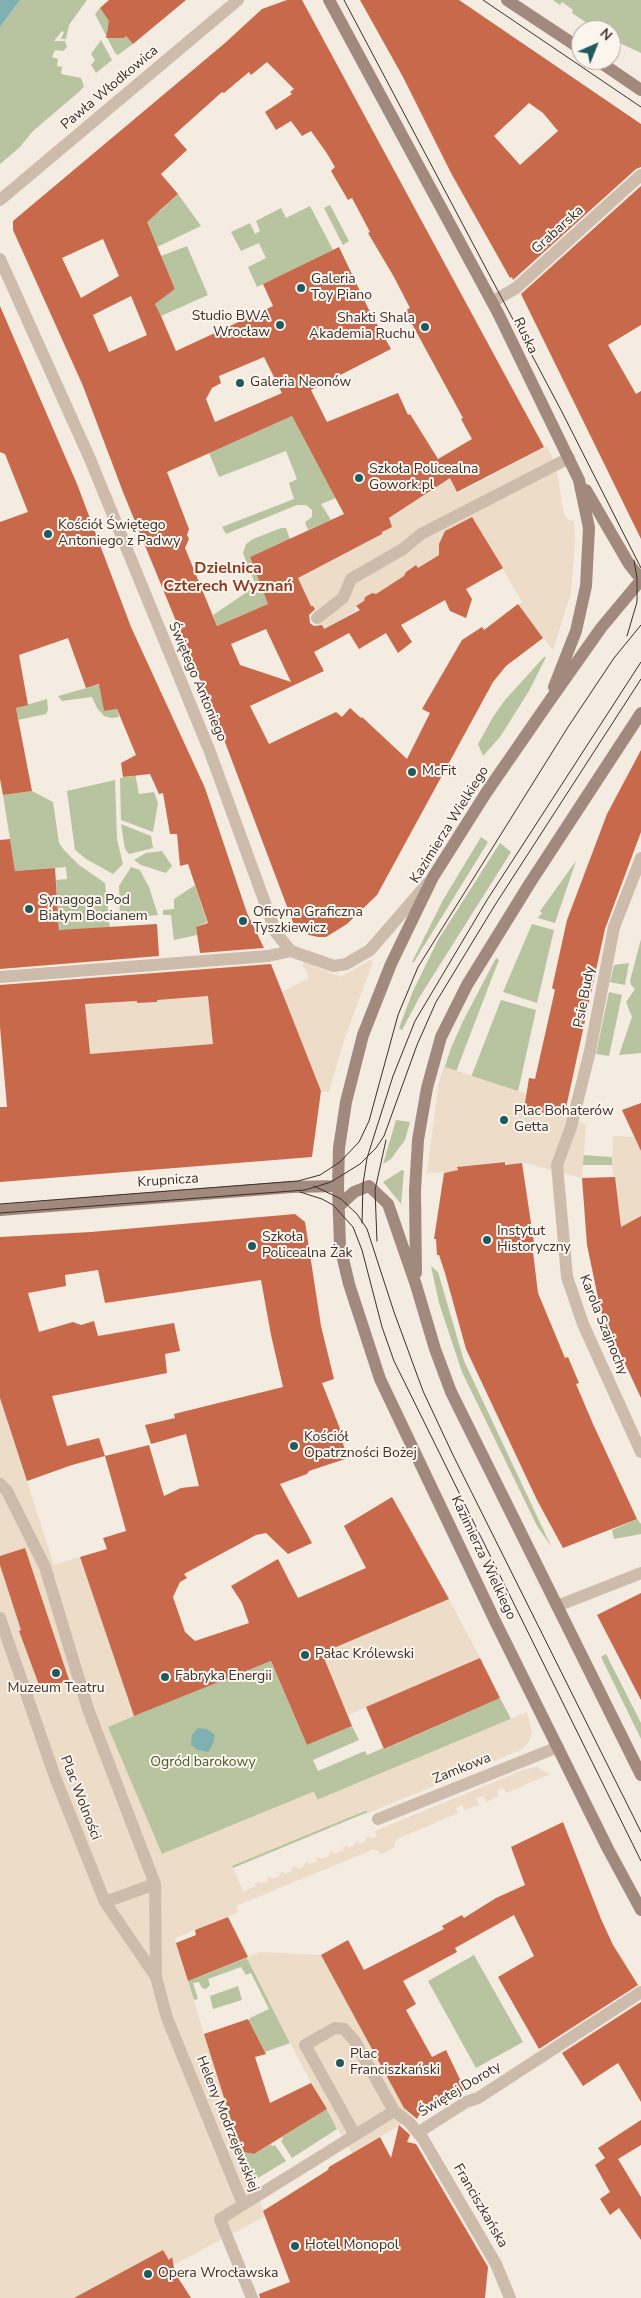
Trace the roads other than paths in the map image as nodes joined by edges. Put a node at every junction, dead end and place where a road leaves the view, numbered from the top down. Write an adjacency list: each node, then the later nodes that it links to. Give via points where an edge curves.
1 (238, 0): 8 (street, Pawła Włodkowica)
2 (329, 0): 10 (main road, Ruska)
3 (507, 0): 4 (main road)
4 (571, 42)
5 (612, 70): 6 (main road)
6 (641, 90)
7 (641, 175): 10 (street, Grabarska, via 516,288)
8 (0, 200)
9 (0, 259): 19 (street, Świętego Antoniego, via 86,450 210,752 276,933)
10 (492, 302): 11 (main road, Ruska)
11 (569, 458): 12 (main road, Ruska); 14 (street, via 421,534 403,549 351,579 343,598)
12 (579, 480): 13 (main road); 15 (main road, Ruska, via 589,528 586,586 576,631)
13 (641, 580): 15 (main road, Kazimierza Wielkiego, via 601,628)
14 (318, 618)
15 (546, 706): 18 (main road, Kazimierza Wielkiego)
16 (641, 713): 25 (main road, via 467,985 441,1037 427,1088 418,1140)
17 (641, 858): 21 (street, Psie Budy, via 614,927 571,1127)
18 (433, 877): 19 (street, via 370,950 355,960 334,966); 22 (main road, Kazimierza Wielkiego, via 391,964 363,1035 346,1102 339,1148)
19 (291, 951): 20 (street, via 268,956)
20 (0, 977)
21 (564, 1144): 26 (street, Karola Szajnochy, via 557,1165 568,1277 583,1324)
22 (338, 1186): 23 (main road, Kazimierza Wielkiego); 24 (main road, Krupnicza)
23 (339, 1206): 25 (main road, via 346,1197 362,1188 369,1186 376,1190 391,1209); 31 (main road, Kazimierza Wielkiego, via 340,1246 349,1284 380,1379)
24 (0, 1210)
25 (416, 1285): 29 (main road, via 451,1392)
26 (641, 1452)
27 (0, 1484): 34 (street, via 7,1491 44,1567 88,1709)
28 (641, 1573): 29 (street)
29 (557, 1606): 32 (main road)
30 (0, 1618): 35 (street, Plac Wolności, via 55,1777)
31 (558, 1747): 33 (street, Zamkowa); 36 (main road, Kazimierza Wielkiego)
32 (641, 1775)
33 (378, 1819)
34 (154, 1884): 35 (street); 37 (street)
35 (105, 1902): 37 (street, Plac Wolności)
36 (641, 1910)
37 (156, 1977): 42 (street, Heleny Modrzejewskiej, via 167,2018)
38 (641, 1992): 40 (street, Świętej Doroty, via 478,2098)
39 (394, 2111): 40 (street, Świętej Doroty); 41 (street); 41 (street, Świętej Doroty, via 354,2040 344,2029 335,2028 306,2045)
40 (418, 2132): 44 (street, Franciszkańska, via 496,2264)
41 (355, 2135): 42 (street)
42 (243, 2204): 43 (street, Heleny Modrzejewskiej, via 220,2219)
43 (252, 2298)
44 (510, 2298)

